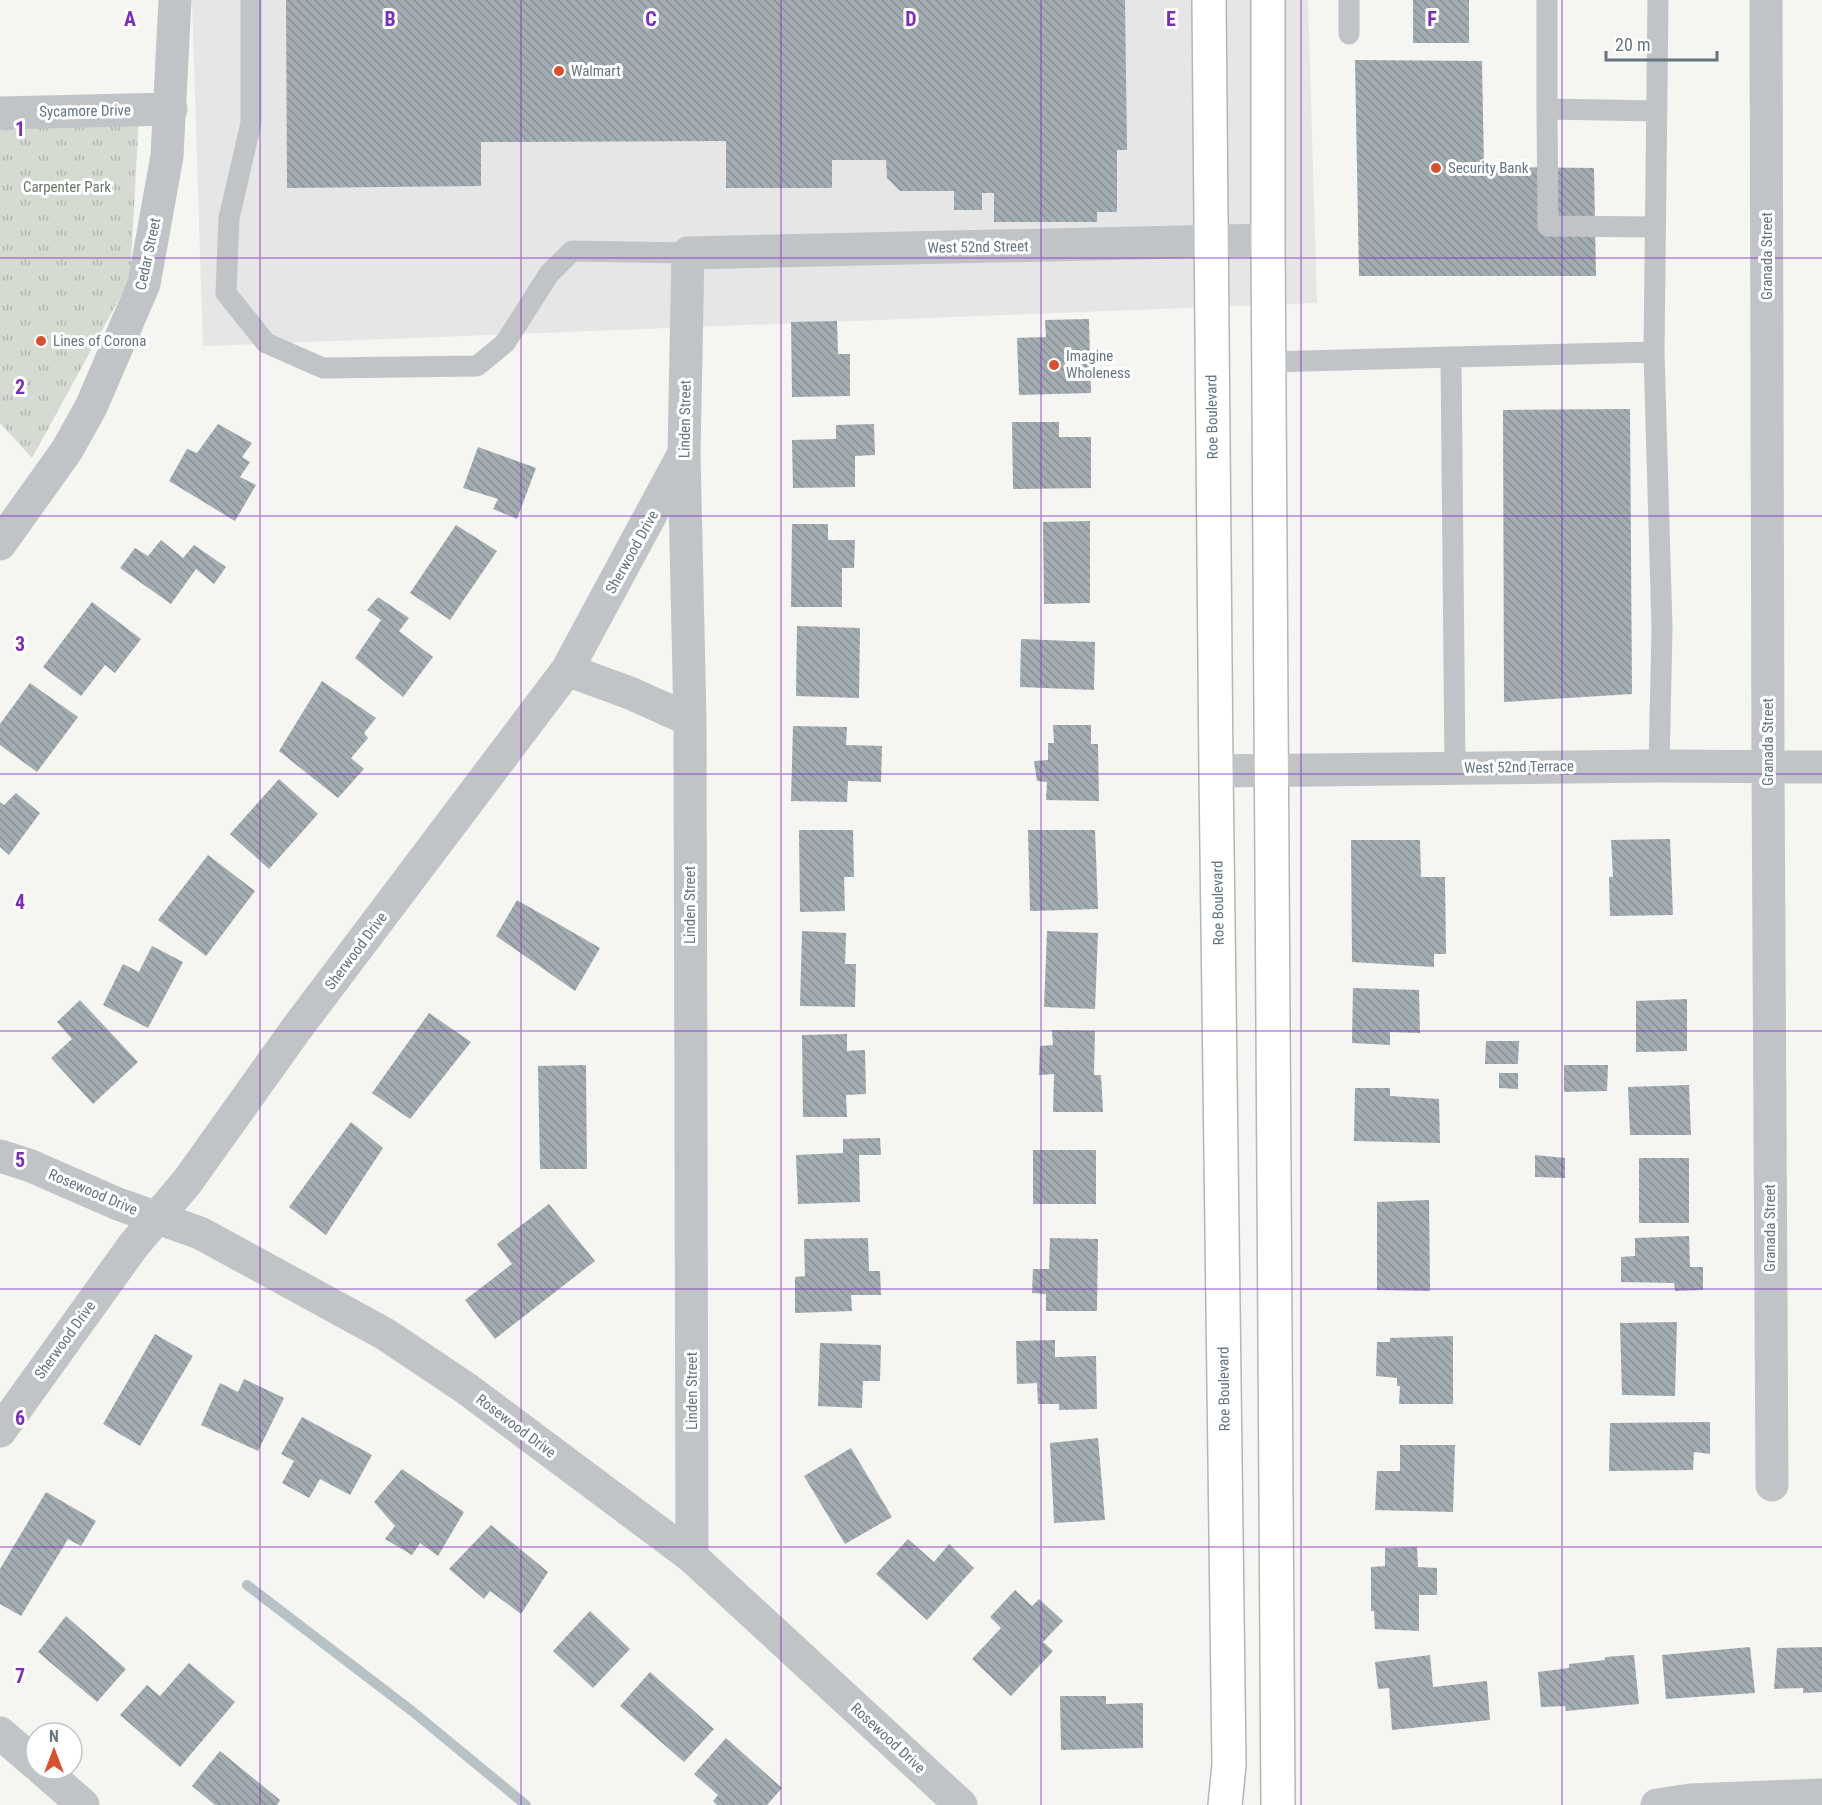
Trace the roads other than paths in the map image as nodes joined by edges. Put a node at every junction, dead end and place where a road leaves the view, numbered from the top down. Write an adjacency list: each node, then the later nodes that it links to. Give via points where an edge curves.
1 (175, 0): 10 (street, Cedar Street)
2 (251, 0): 17 (lane, via 251,123 229,218 226,293 266,343 323,368 477,366 505,342 549,274 572,251)
3 (1209, 0): 16 (main road, Roe Boulevard)
4 (1268, 0): 15 (main road)
5 (1349, 0): 9 (lane)
6 (1547, 0): 11 (lane)
7 (1659, 0): 12 (lane)
8 (1766, 0): 26 (street, Granada Street)
9 (1349, 34)
10 (171, 109): 13 (street, Sycamore Drive); 22 (street, Cedar Street, via 167,156 144,284 91,407 67,450)
11 (1547, 110): 12 (lane); 14 (lane, via 1548,226)
12 (1657, 111): 14 (lane)
13 (0, 113)
14 (1655, 227): 18 (lane)
15 (1268, 240): 16 (street, West 52nd Street); 20 (main road)
16 (1211, 241): 17 (street, West 52nd Street); 30 (main road, Roe Boulevard)
17 (687, 253): 21 (street, Linden Street)
18 (1654, 352): 19 (lane); 25 (lane, via 1662,629)
19 (1451, 357): 20 (lane); 28 (lane)
20 (1269, 362): 29 (main road)
21 (684, 453): 23 (street, Sherwood Drive); 24 (street, Linden Street)
22 (0, 544)
23 (567, 670): 24 (street); 32 (street, Sherwood Drive)
24 (690, 720): 35 (street, Linden Street)
25 (1659, 766): 26 (street, West 52nd Terrace); 28 (street, West 52nd Terrace)
26 (1768, 767): 27 (street, West 52nd Terrace); 34 (street, Granada Street)
27 (1822, 767)
28 (1455, 768): 29 (street, West 52nd Terrace)
29 (1272, 770): 30 (street, West 52nd Terrace); 43 (main road)
30 (1216, 771): 42 (main road, Roe Boulevard, via 1229,1765)
31 (0, 1156): 32 (street, Rosewood Drive)
32 (157, 1218): 33 (street, Sherwood Drive); 35 (street, Rosewood Drive, via 200,1233 385,1334 467,1389)
33 (0, 1431)
34 (1772, 1485)
35 (692, 1557): 41 (street, Rosewood Drive)
36 (0, 1733): 37 (street)
37 (24, 1754)
38 (56, 1781): 40 (street)
39 (1822, 1795): 44 (street)
40 (83, 1805)
41 (961, 1805)
42 (1226, 1805)
43 (1278, 1805)
44 (1657, 1805)

